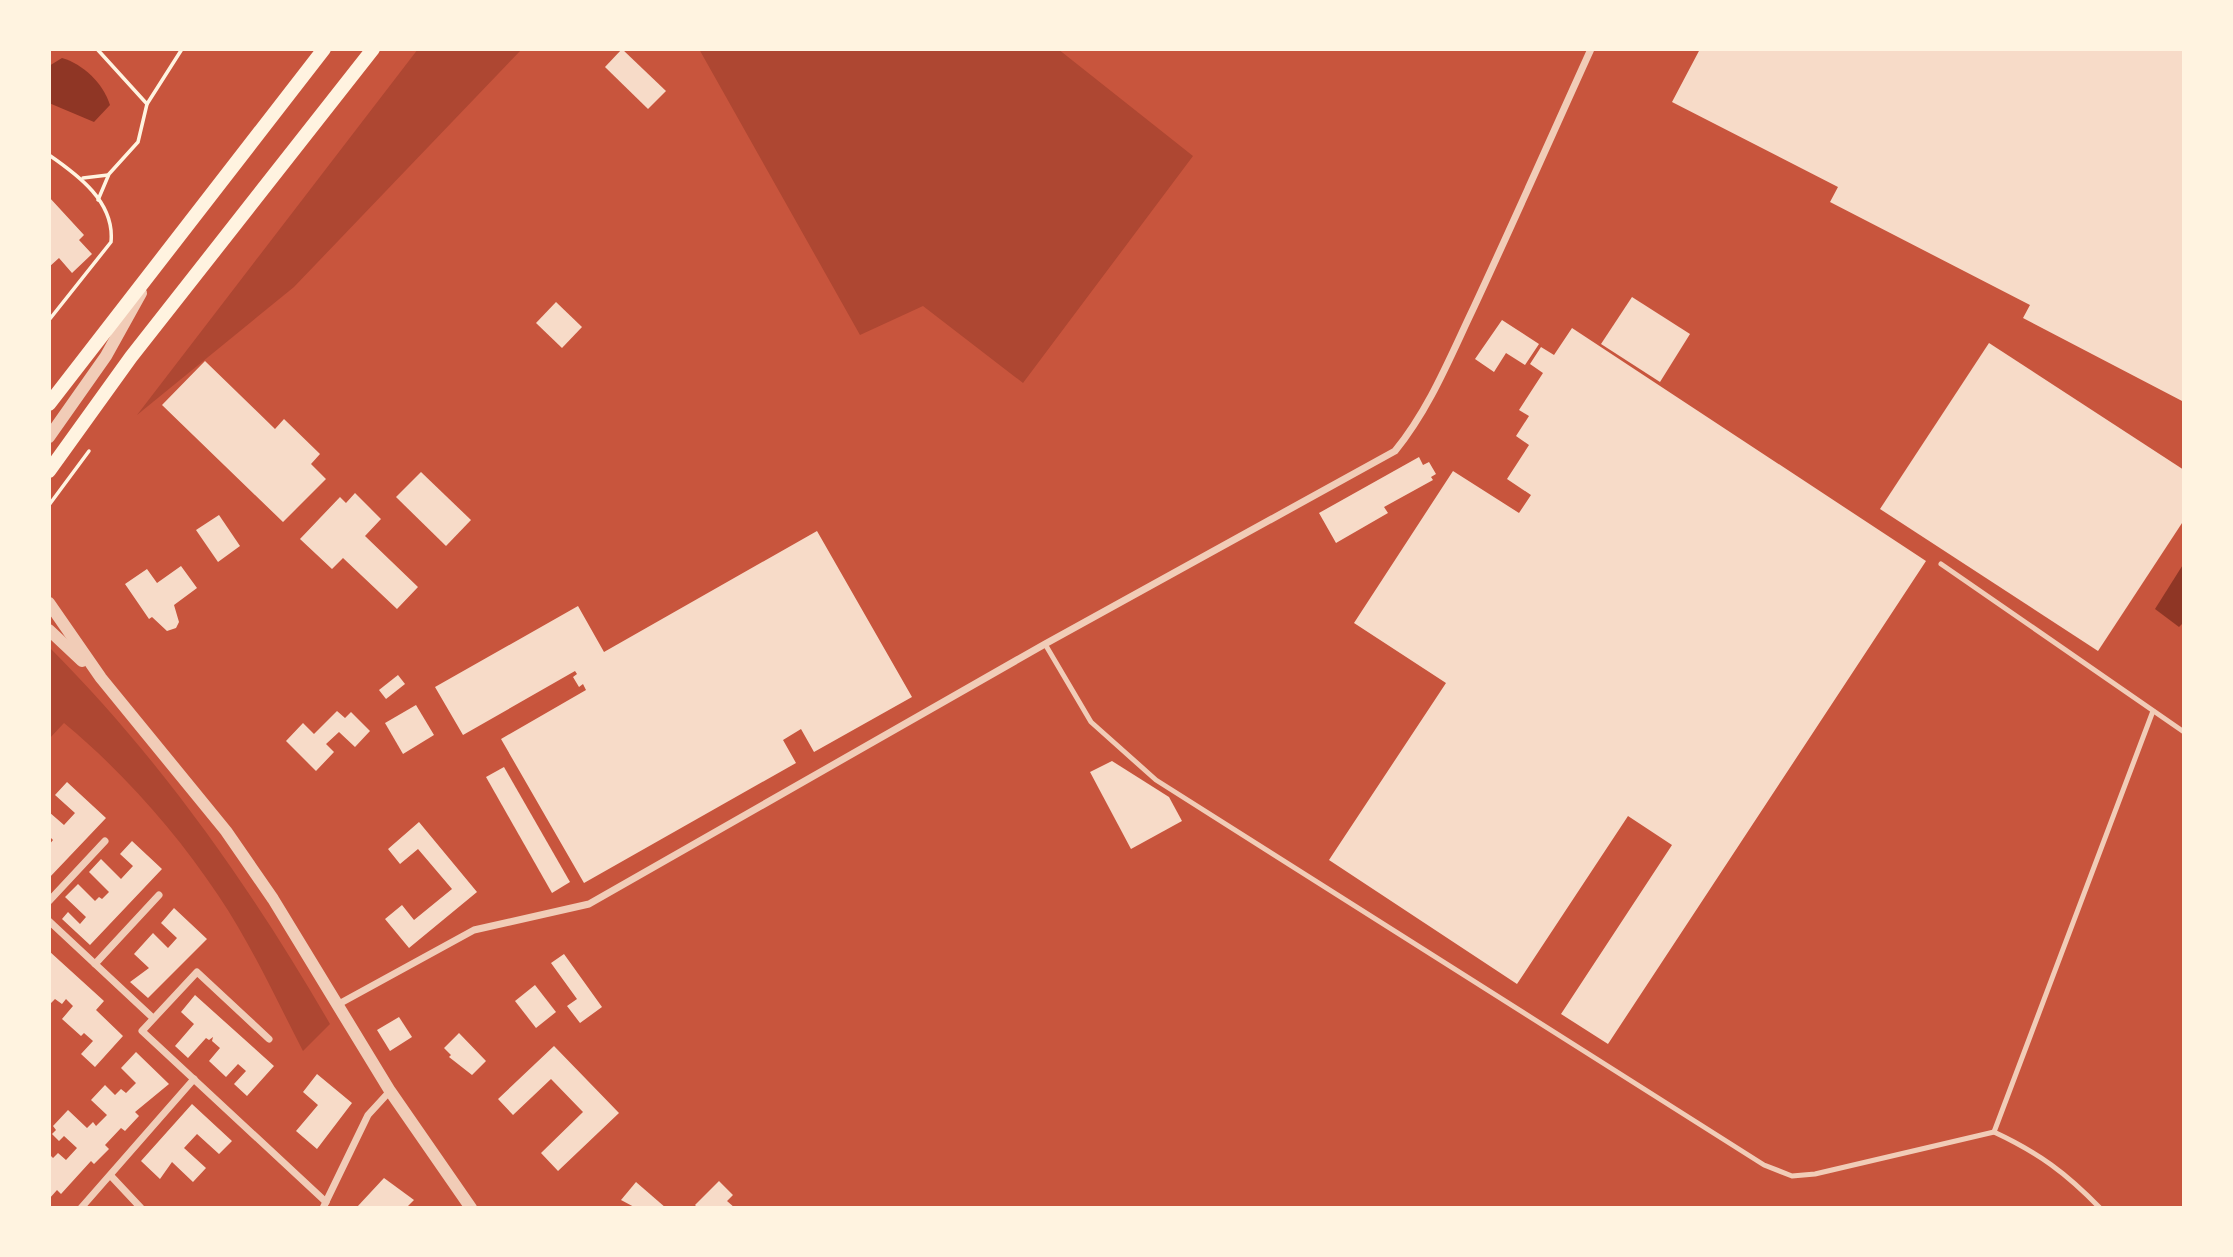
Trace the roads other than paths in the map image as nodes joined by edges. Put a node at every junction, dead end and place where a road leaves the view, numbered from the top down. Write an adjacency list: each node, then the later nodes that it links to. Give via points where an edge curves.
1 (324, 49): 4 (main road)
2 (373, 49): 7 (main road, via 131,357)
3 (1591, 49): 11 (street, via 1434,391 1395,452)
4 (159, 262): 5 (main road); 6 (street, via 106,356)
5 (49, 404)
6 (49, 438)
7 (49, 471)
8 (1941, 564): 13 (lane)
9 (49, 603): 12 (street)
10 (49, 630): 12 (street)
11 (1045, 644): 20 (street, via 589,904 474,930); 25 (lane, via 1091,722 1156,780 1764,1165 1792,1176 1815,1174)
12 (100, 678): 20 (street, via 226,831)
13 (2153, 711): 14 (lane); 25 (lane)
14 (2184, 732)
15 (105, 841): 17 (street)
16 (159, 895): 19 (street)
17 (49, 901)
18 (49, 921): 19 (street)
19 (95, 964): 21 (street)
20 (337, 1005): 24 (street)
21 (153, 1018): 22 (street, via 197,972); 23 (street, via 142,1031)
22 (269, 1039)
23 (194, 1079): 26 (street); 27 (street)
24 (390, 1091): 27 (street, via 368,1115); 30 (street)
25 (1994, 1132): 31 (lane, via 2034,1151)
26 (111, 1176): 28 (street); 29 (street)
27 (324, 1205)
28 (81, 1208)
29 (141, 1208)
30 (471, 1208)
31 (2100, 1208)

